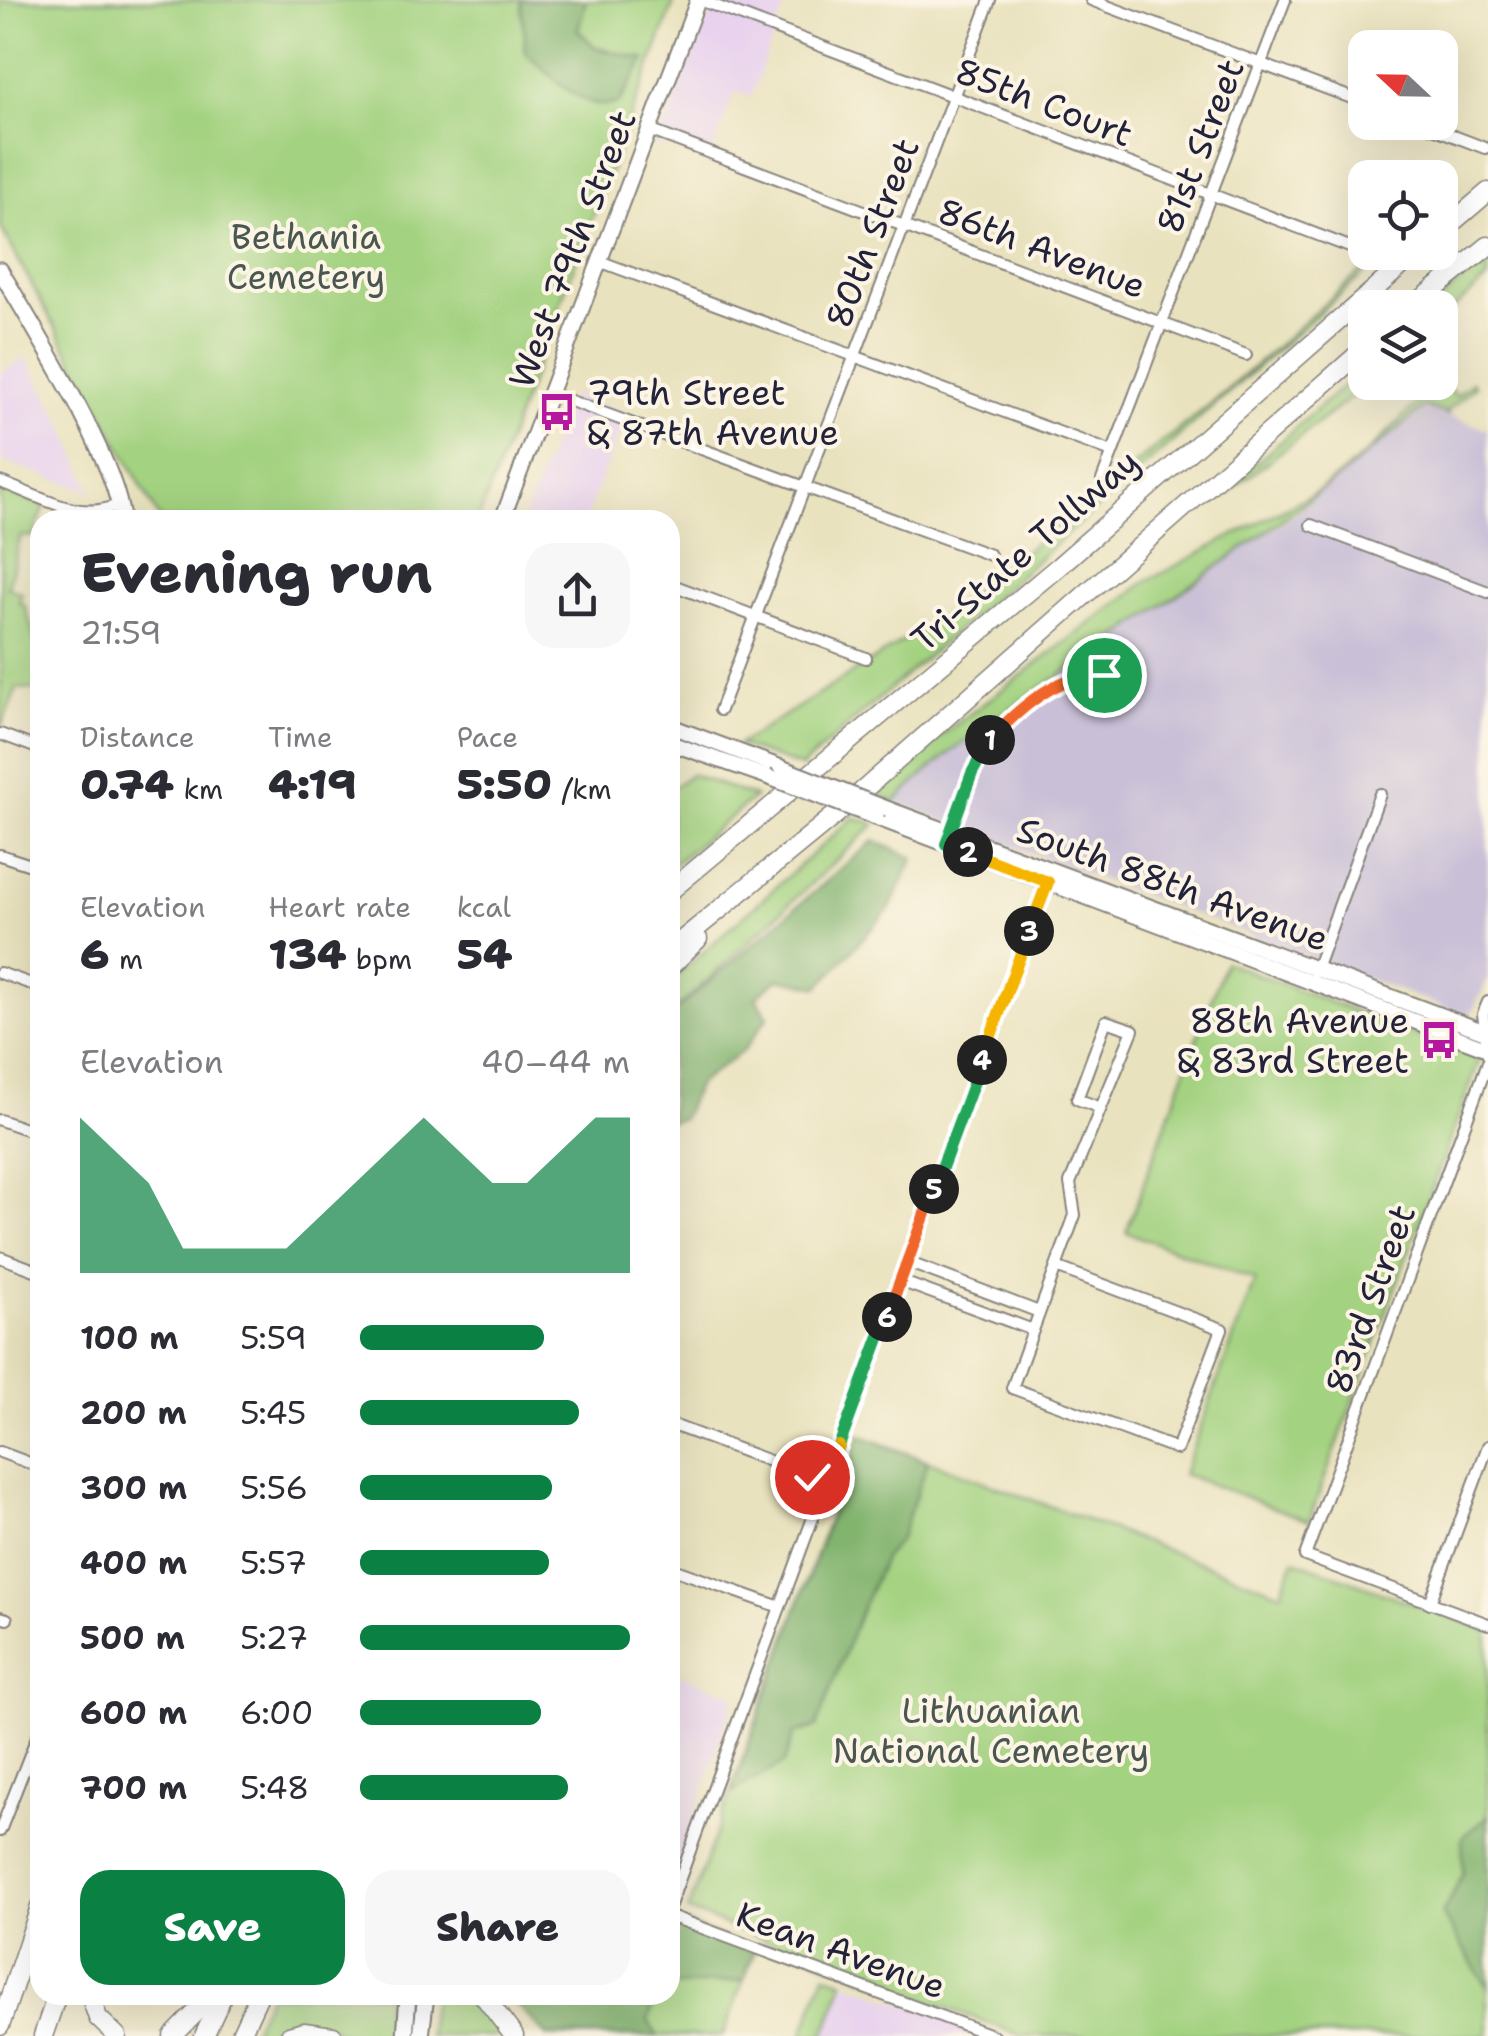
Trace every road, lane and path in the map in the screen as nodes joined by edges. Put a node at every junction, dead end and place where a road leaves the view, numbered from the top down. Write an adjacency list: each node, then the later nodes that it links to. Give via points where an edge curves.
1 (699, 0): 6 (street, 85th Court); 8 (street, West 79th Street)
2 (990, 0): 6 (street, 80th Street)
3 (1092, 0): 5 (street)
4 (1285, 0): 5 (street, 81st Street)
5 (1262, 64): 7 (street); 12 (street, 81st Street)
6 (954, 97): 12 (street, 85th Court); 14 (street, 80th Street)
7 (1348, 97)
8 (649, 130): 14 (street, 86th Avenue); 17 (street, West 79th Street)
9 (1458, 137): 10 (street)
10 (1486, 148)
11 (1488, 192): 13 (highway)
12 (1210, 196): 16 (street, 85th Court); 21 (street, 81st Street)
13 (1458, 218)
14 (905, 226): 21 (street, 86th Avenue); 22 (street, 80th Street)
15 (1488, 246): 20 (highway)
16 (1348, 247)
17 (600, 260): 22 (street); 25 (street, West 79th Street)
18 (0, 270): 31 (main road, via 63,381)
19 (1396, 270): 51 (highway, Tri-State Tollway, via 1059,566)
20 (1434, 290)
21 (1162, 323): 23 (street, 86th Avenue); 26 (street, 81st Street)
22 (855, 354): 26 (street); 29 (street, 80th Street)
23 (1246, 356)
24 (1348, 363): 52 (highway, Tri-State Tollway, via 834,816)
25 (549, 393): 29 (street); 32 (street, West 79th Street)
26 (1112, 452): 27 (street, 81st Street)
27 (1102, 480)
28 (0, 482): 30 (street)
29 (806, 487): 34 (street); 37 (street, 80th Street)
30 (76, 510)
31 (120, 510)
32 (506, 510)
33 (1311, 524): 36 (street)
34 (990, 556)
35 (680, 588): 37 (street)
36 (1488, 592)
37 (755, 616): 38 (street); 40 (street, 80th Street)
38 (866, 658)
39 (1104, 675): 47 (street, via 1082,673 1012,716 988,742)
40 (720, 710)
41 (680, 730): 45 (street, South 88th Avenue)
42 (0, 734): 43 (street)
43 (30, 744)
44 (680, 746): 45 (street, South 88th Avenue)
45 (774, 772): 47 (street, South 88th Avenue, bridge)
46 (1380, 794): 56 (street)
47 (948, 838): 50 (street, South 88th Avenue)
48 (0, 854): 49 (street)
49 (30, 864)
50 (1050, 876): 56 (street, South 88th Avenue); 65 (street)
51 (680, 884)
52 (726, 903): 53 (highway, Tri-State Tollway); 54 (highway)
53 (680, 942)
54 (680, 956)
55 (0, 972): 57 (street)
56 (1314, 976): 59 (street, South 88th Avenue); 60 (street, South 88th Avenue)
57 (30, 984)
58 (1488, 1002): 59 (street, 83rd Street)
59 (1487, 1032): 60 (street, 83rd Street)
60 (1488, 1054): 77 (street, 83rd Street, via 1305,1556)
61 (1098, 1107): 61 (street, via 1107,1102 1133,1030 1106,1021 1076,1099); 66 (street, via 1070,1183 1075,1215)
62 (0, 1120): 63 (street)
63 (30, 1130)
64 (0, 1257): 67 (street)
65 (907, 1262): 68 (street); 69 (street)
66 (1056, 1267): 69 (street); 70 (street, via 1222,1330 1177,1448 1012,1388)
67 (30, 1268)
68 (900, 1281): 70 (street); 75 (street)
69 (1039, 1312): 70 (street)
70 (1033, 1330)
71 (680, 1428): 75 (street)
72 (1488, 1446): 77 (street)
73 (0, 1452): 74 (street)
74 (30, 1463)
75 (826, 1482): 78 (street)
76 (680, 1572): 78 (street)
77 (1430, 1603): 79 (street)
78 (780, 1608): 82 (street)
79 (1488, 1624)
80 (30, 1754): 81 (street)
81 (0, 1830)
82 (680, 1878)
83 (680, 1920): 104 (street, Kean Avenue)
84 (30, 1937): 93 (highway)
85 (54, 2005): 94 (highway)
86 (93, 2005): 95 (highway)
87 (203, 2005): 96 (highway)
88 (218, 2005): 97 (highway)
89 (254, 2005): 98 (highway)
90 (407, 2005): 101 (main road)
91 (425, 2005): 102 (main road)
92 (491, 2005): 103 (highway)
93 (0, 2026)
94 (43, 2036)
95 (118, 2036)
96 (173, 2036)
97 (204, 2036)
98 (240, 2036)
99 (289, 2036): 100 (highway)
100 (333, 2036)
101 (405, 2036)
102 (421, 2036)
103 (514, 2036)
104 (994, 2036)

